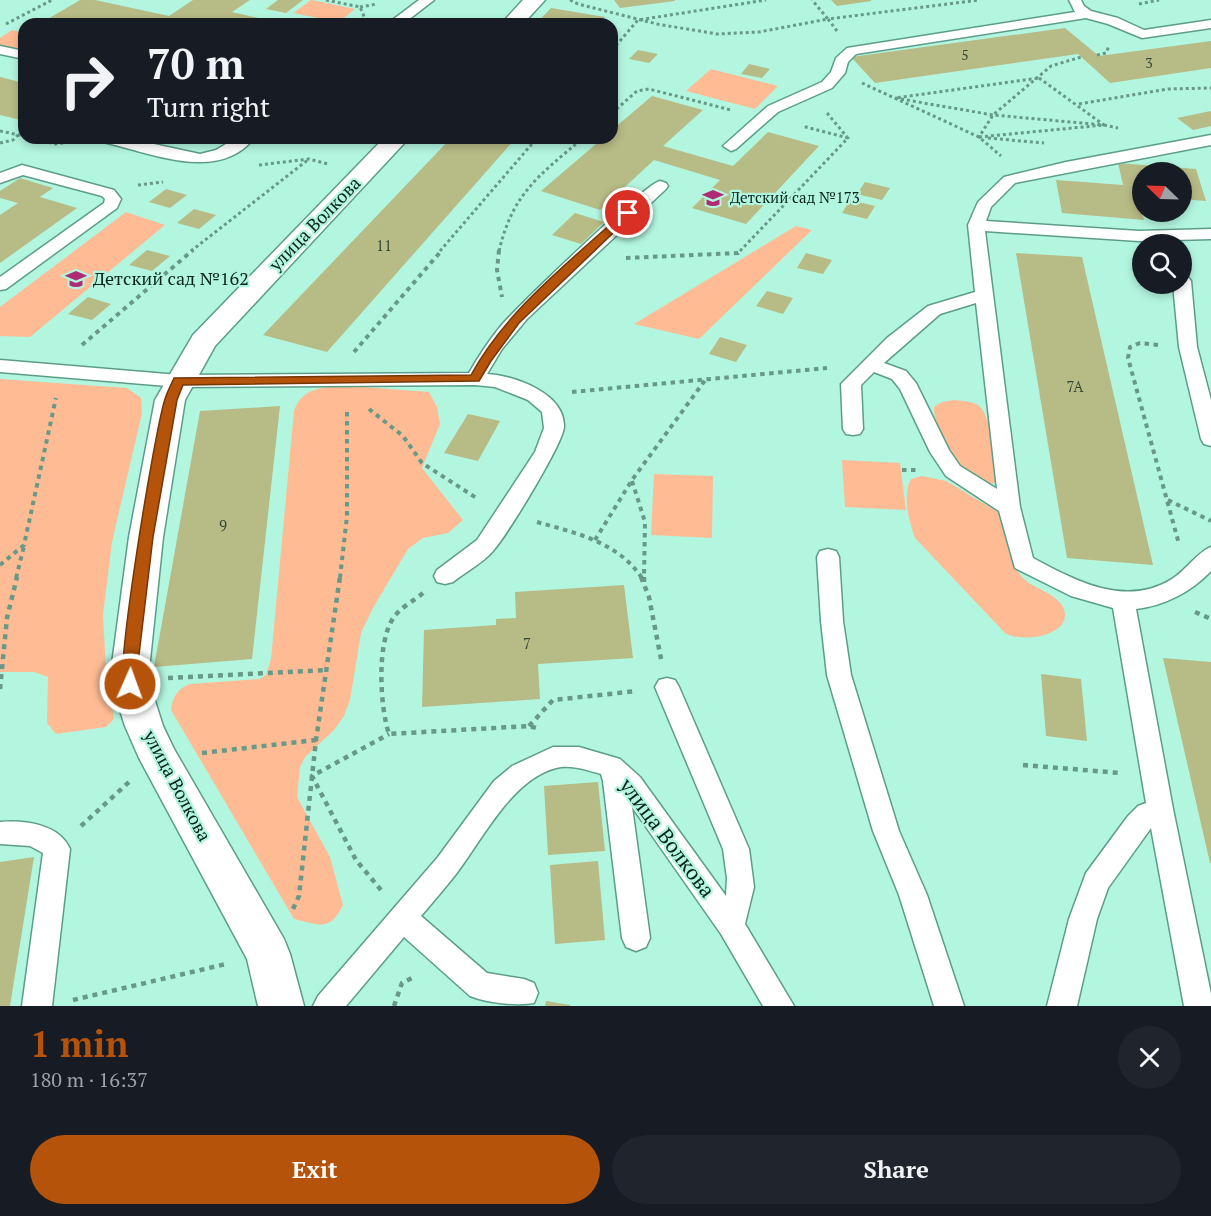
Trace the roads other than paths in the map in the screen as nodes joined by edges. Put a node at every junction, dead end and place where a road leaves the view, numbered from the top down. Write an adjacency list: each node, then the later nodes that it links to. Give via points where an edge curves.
1 (428, 0): 5 (lane)
2 (535, 0): 6 (street)
3 (1075, 0): 4 (lane)
4 (1086, 14): 8 (lane); 16 (lane, via 860,49 845,55 828,85 773,109)
5 (402, 18)
6 (517, 18)
7 (1211, 24): 8 (lane)
8 (1142, 34): 9 (lane)
9 (1119, 37)
10 (0, 50): 11 (lane)
11 (18, 54)
12 (1211, 140): 19 (lane, via 1010,180 984,206)
13 (134, 144): 14 (lane, via 197,158 217,156)
14 (238, 144)
15 (391, 144): 27 (street, улица Волкова, via 203,341)
16 (731, 146)
17 (0, 178): 21 (lane, via 22,170 108,193 113,198 111,205)
18 (660, 186): 26 (lane, via 514,320)
19 (976, 225): 20 (lane, via 1139,236); 23 (lane)
20 (1211, 234)
21 (0, 285)
22 (1183, 294): 29 (lane, via 1188,347)
23 (983, 295): 24 (lane, via 934,310); 30 (lane)
24 (870, 364): 28 (lane, via 851,384); 30 (lane, via 899,375 909,387 953,471)
25 (0, 366): 27 (lane)
26 (475, 379): 27 (lane); 33 (lane, via 498,381 536,396 551,410 554,428 545,453 485,546)
27 (179, 381): 44 (street, улица Волкова, via 171,400 146,537 129,679 134,701 159,758 268,954)
28 (853, 429)
29 (1211, 439)
30 (1009, 507): 34 (lane, via 1023,562 1064,585)
31 (1211, 555): 34 (lane, via 1189,579 1163,596)
32 (828, 557): 47 (lane, via 839,675 886,831 913,895)
33 (445, 576)
34 (1123, 602): 37 (lane)
35 (667, 687): 40 (lane, via 736,849 742,875 740,907)
36 (611, 766): 39 (lane, улица Волкова, via 579,757 553,757 521,773 503,789); 40 (lane, улица Волкова, via 631,785); 41 (lane)
37 (1160, 809): 48 (lane, via 1137,824 1096,882); 49 (lane)
38 (0, 833): 43 (lane, via 30,833 57,849)
39 (404, 919): 42 (lane, via 480,986); 45 (lane, улица Волкова)
40 (731, 925): 46 (lane, улица Волкова)
41 (636, 938)
42 (524, 993)
43 (49, 1005)
44 (281, 1006)
45 (328, 1006)
46 (778, 1006)
47 (949, 1006)
48 (1062, 1006)
49 (1199, 1006)

